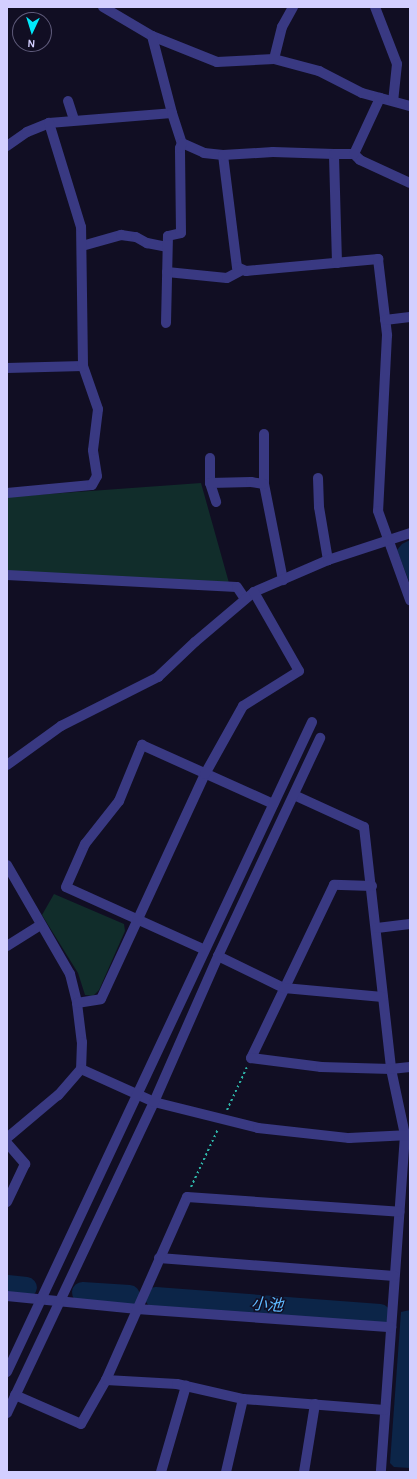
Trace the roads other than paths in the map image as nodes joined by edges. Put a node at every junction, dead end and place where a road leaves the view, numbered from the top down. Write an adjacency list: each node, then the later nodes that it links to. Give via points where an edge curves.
1 (103, 7): 4 (street)
2 (293, 7): 5 (street, via 282,27)
3 (375, 7): 7 (street, via 397,64)
4 (152, 36): 5 (street, via 217,62); 10 (street)
5 (274, 59): 6 (street, via 319,71 362,93)
6 (380, 98): 7 (street); 16 (street)
7 (393, 100): 9 (street)
8 (68, 101): 11 (street)
9 (410, 106)
10 (172, 113): 11 (street); 13 (street)
11 (74, 120): 12 (street)
12 (49, 124): 14 (street, via 27,132); 19 (street, via 81,227)
13 (182, 143): 17 (street, via 204,153); 20 (street, via 181,233 168,236)
14 (7, 146)
15 (334, 154): 16 (street); 17 (street, via 273,152); 21 (street)
16 (354, 154): 18 (street, via 360,160)
17 (223, 156): 22 (street, via 236,267)
18 (410, 183)
19 (82, 246): 20 (street, via 121,235); 27 (street)
20 (167, 247): 23 (street)
21 (337, 263): 22 (street); 25 (street, via 378,259)
22 (242, 270): 23 (street, via 227,278)
23 (167, 272): 26 (street)
24 (410, 317): 25 (street)
25 (385, 320): 37 (street, via 386,359 378,511)
26 (166, 323)
27 (83, 366): 28 (street); 34 (street, via 98,409 93,450 97,476 92,485)
28 (7, 368)
29 (264, 434): 33 (street)
30 (210, 458): 32 (street)
31 (318, 478): 38 (street, via 319,507)
32 (210, 483): 33 (street); 35 (street)
33 (264, 484): 40 (street)
34 (7, 492)
35 (216, 502)
36 (410, 533): 37 (street)
37 (388, 542): 38 (street); 43 (street)
38 (328, 560): 40 (street)
39 (7, 575): 42 (street, via 236,587)
40 (283, 580): 41 (street)
41 (254, 592): 42 (street); 47 (street, via 299,671 243,706)
42 (245, 599): 46 (street, via 158,678 61,726)
43 (410, 600)
44 (312, 722): 49 (street)
45 (320, 738): 48 (street)
46 (7, 765)
47 (205, 774): 49 (street); 52 (street); 52 (street, via 142,745 119,801 85,844 66,887)
48 (294, 795): 51 (street, via 364,827); 58 (street)
49 (273, 804): 57 (street)
50 (7, 865): 54 (street)
51 (372, 886): 55 (street); 59 (street, via 334,885)
52 (137, 917): 57 (street); 61 (street, via 101,1000)
53 (410, 924): 55 (street)
54 (40, 925): 56 (street); 61 (street, via 70,974)
55 (377, 928): 60 (street)
56 (7, 946)
57 (203, 949): 65 (street)
58 (218, 956): 59 (street); 66 (street)
59 (284, 988): 60 (street); 64 (street, via 251,1058 321,1067)
60 (383, 997): 64 (street)
61 (77, 1003): 63 (street, via 82,1042)
62 (410, 1067): 64 (street)
63 (81, 1069): 65 (street); 68 (street, via 58,1095)
64 (391, 1069): 67 (street)
65 (135, 1094): 66 (street); 75 (street)
66 (154, 1102): 67 (street, via 222,1120 295,1133 350,1138); 76 (street)
67 (407, 1135): 71 (street)
68 (7, 1138)
69 (7, 1143): 70 (street, via 25,1164)
70 (7, 1202)
71 (399, 1212): 72 (street, via 187,1197); 73 (street)
72 (159, 1258): 73 (street); 77 (street)
73 (394, 1276): 78 (street)
74 (7, 1296): 75 (street)
75 (41, 1298): 76 (street); 79 (street)
76 (59, 1299): 77 (street); 82 (street)
77 (137, 1309): 78 (street); 80 (street)
78 (391, 1327): 85 (street)
79 (7, 1372)
80 (106, 1380): 81 (street); 82 (street, via 81,1424)
81 (186, 1386): 83 (street); 87 (street)
82 (15, 1395): 86 (street)
83 (243, 1399): 84 (street); 88 (street)
84 (315, 1404): 85 (street); 89 (street)
85 (385, 1410): 90 (street)
86 (7, 1413)
87 (161, 1472)
88 (226, 1472)
89 (304, 1472)
90 (381, 1472)

